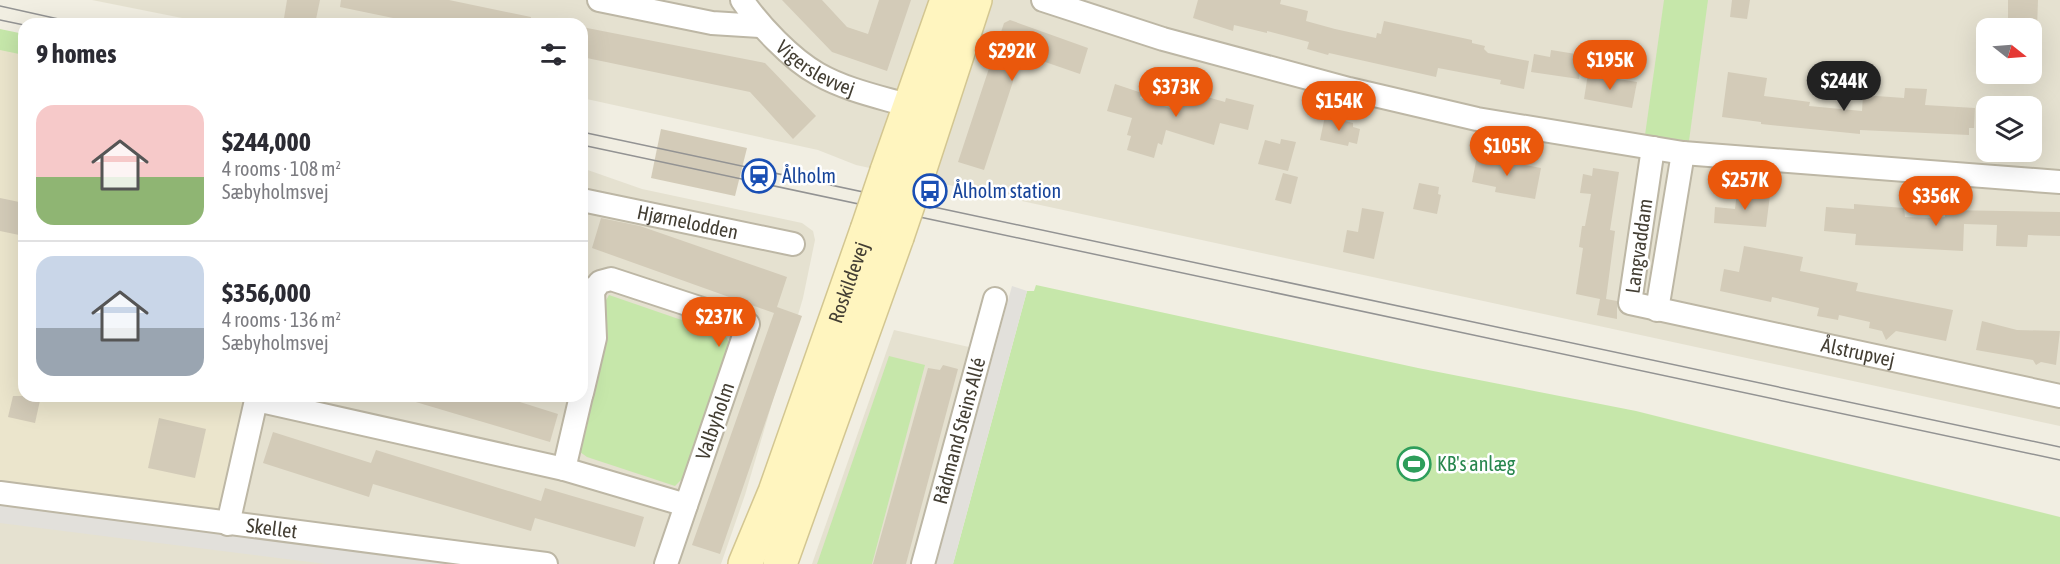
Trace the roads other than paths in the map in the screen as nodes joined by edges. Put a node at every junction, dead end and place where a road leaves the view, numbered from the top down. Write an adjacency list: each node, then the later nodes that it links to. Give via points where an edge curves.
1 (599, 0): 6 (street, via 712,23)
2 (742, 0): 6 (street, Vigerslevvej)
3 (948, 0): 7 (street, Roskildevej)
4 (975, 0): 10 (street, Roskildevej)
5 (1043, 0): 8 (street, via 1163,39 1349,89 1477,118)
6 (760, 26): 7 (street, Vigerslevvej, via 817,74)
7 (910, 106): 10 (street, Roskildevej)
8 (1653, 148): 9 (street); 17 (street, Langvaddam, via 1630,303)
9 (1683, 153): 11 (street); 17 (street, Langvaddam)
10 (902, 175): 13 (street, Roskildevej, bridge)
11 (2060, 182)
12 (588, 201): 14 (street, Hjørnelodden)
13 (882, 233): 29 (street, Roskildevej); 30 (street, Roskildevej)
14 (793, 244)
15 (588, 290): 18 (street, Valbyholm, via 595,338); 25 (street, Valbyholm, via 611,279 748,324)
16 (995, 299): 31 (street, Rådmand Steins Allé)
17 (1657, 310): 19 (street, Ålstrupvej)
18 (588, 365)
19 (2060, 396)
20 (255, 402): 26 (street)
21 (273, 402): 23 (street)
22 (579, 402): 23 (street, Valbyholm)
23 (564, 469): 25 (street)
24 (0, 493): 26 (street, Skellet)
25 (686, 505): 28 (street, Valbyholm)
26 (228, 525): 27 (street, Skellet)
27 (546, 564)
28 (666, 564)
29 (745, 564)
30 (780, 564)
31 (922, 564)

